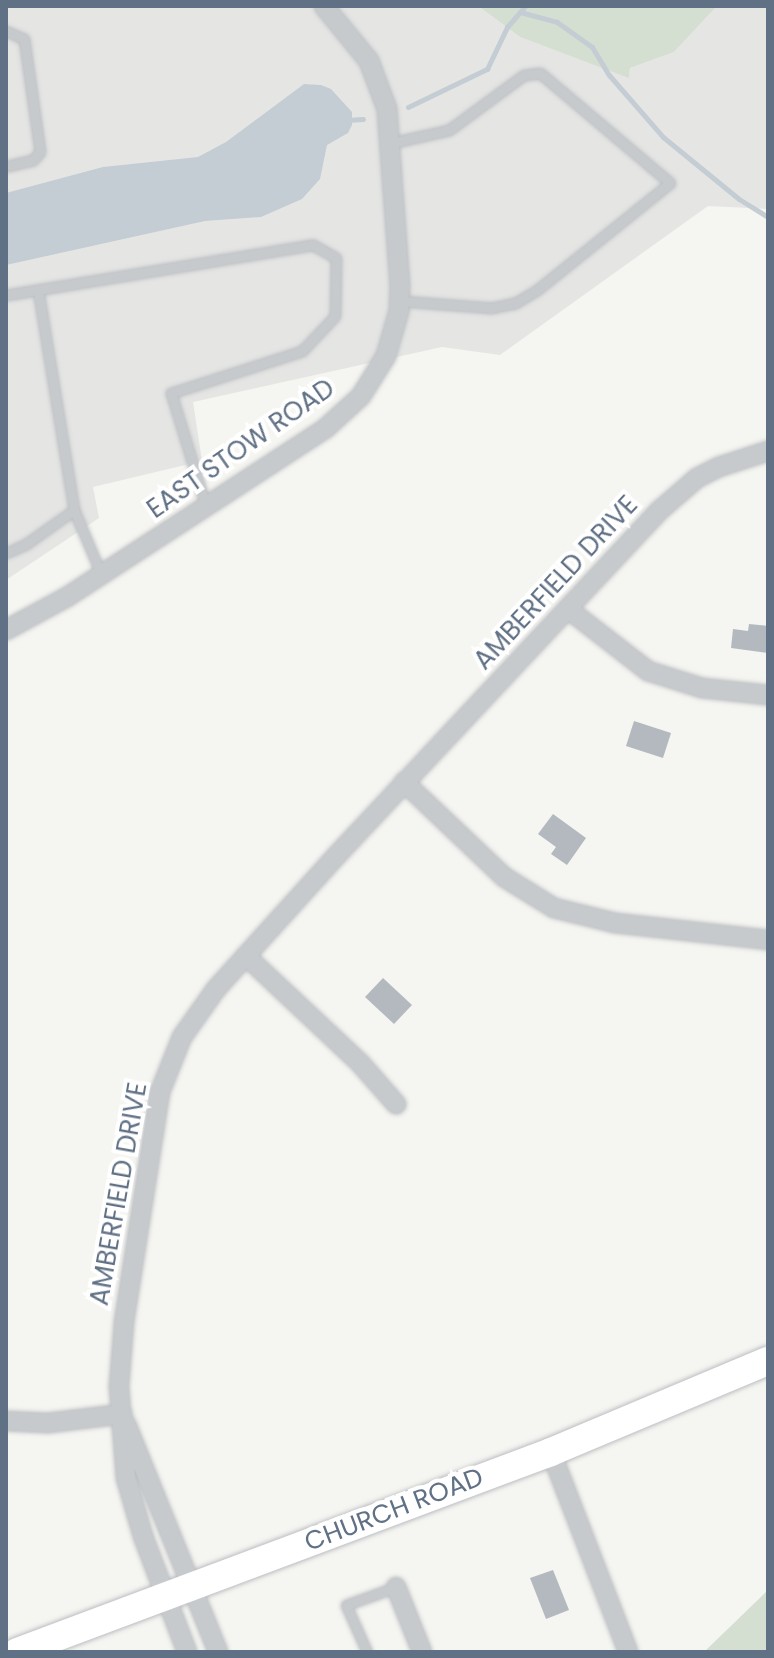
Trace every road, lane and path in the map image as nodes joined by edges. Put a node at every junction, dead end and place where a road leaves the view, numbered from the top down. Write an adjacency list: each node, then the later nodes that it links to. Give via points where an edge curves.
1 (324, 6): 3 (street, EAST STOW ROAD, via 362,50 383,94)
2 (6, 31): 4 (lane, via 24,39 40,152 33,160)
3 (391, 143): 7 (street, EAST STOW ROAD); 7 (lane, via 449,130 524,75 540,73 670,183 515,303 491,308)
4 (6, 166)
5 (38, 290): 6 (lane); 9 (lane, via 313,245 336,258 335,316 302,351 171,393); 10 (lane)
6 (6, 295)
7 (399, 301): 9 (street, EAST STOW ROAD, via 386,356 361,396 326,428)
8 (768, 451): 13 (street, AMBERFIELD DRIVE, via 719,467 678,493)
9 (206, 507): 12 (street, EAST STOW ROAD)
10 (74, 510): 11 (lane); 12 (lane)
11 (6, 553)
12 (101, 574): 14 (street, EAST STOW ROAD)
13 (568, 609): 15 (street, via 648,671 702,688); 16 (street, AMBERFIELD DRIVE)
14 (6, 630)
15 (768, 695)
16 (404, 782): 17 (street, via 497,871 554,908 604,922); 18 (street, AMBERFIELD DRIVE)
17 (768, 940)
18 (246, 956): 19 (street); 21 (street, AMBERFIELD DRIVE, via 182,1037 160,1092 124,1322)
19 (396, 1104)
20 (768, 1361): 23 (main road, CHURCH ROAD)
21 (122, 1414): 22 (street, via 48,1423); 25 (street, AMBERFIELD DRIVE); 25 (street, AMBERFIELD DRIVE, via 126,1478)
22 (6, 1421)
23 (551, 1452): 25 (main road, CHURCH ROAD); 31 (street)
24 (396, 1587): 29 (lane, via 346,1605); 30 (street)
25 (179, 1591): 26 (main road, CHURCH ROAD); 27 (street); 28 (street)
26 (17, 1652)
27 (187, 1652)
28 (218, 1652)
29 (367, 1652)
30 (422, 1652)
31 (628, 1652)

